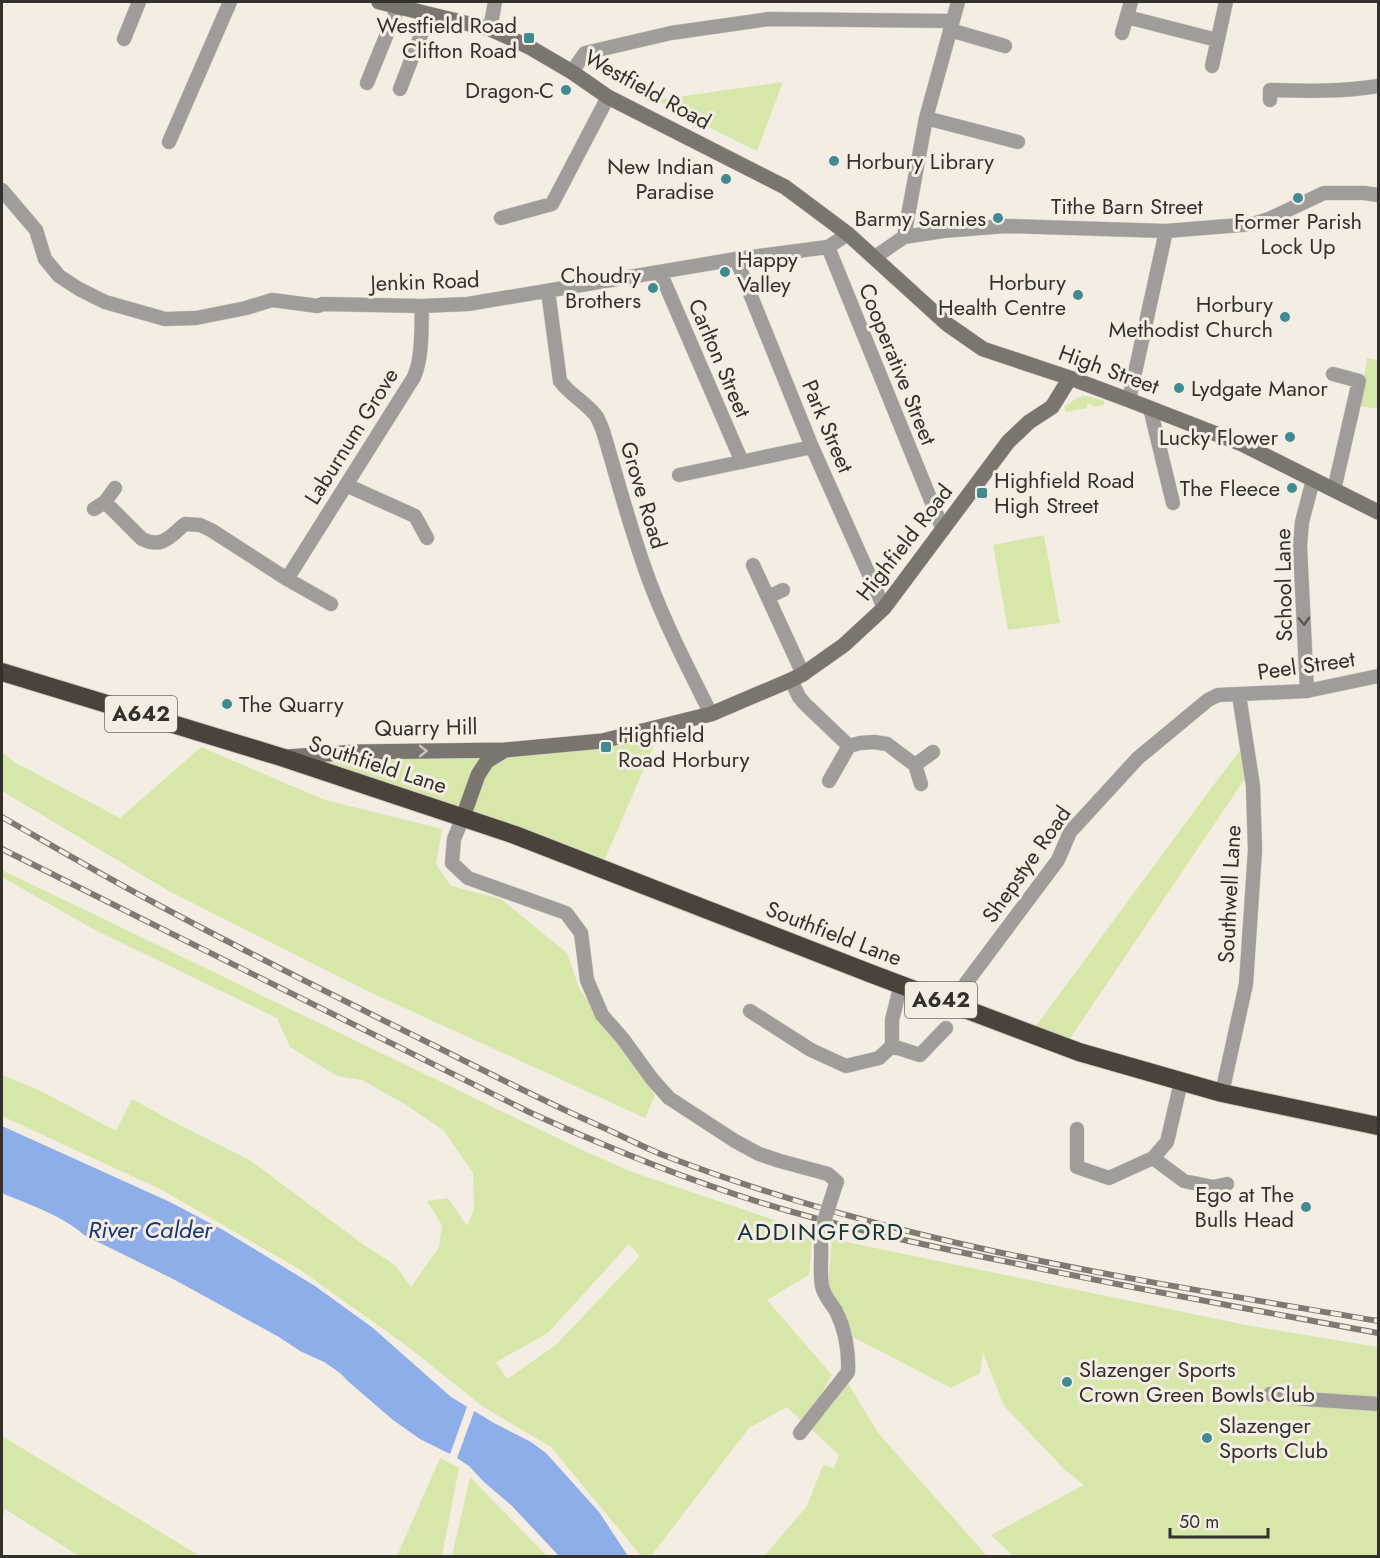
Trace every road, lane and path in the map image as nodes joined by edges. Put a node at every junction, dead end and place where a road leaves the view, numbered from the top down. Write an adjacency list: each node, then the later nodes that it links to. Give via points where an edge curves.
1 (139, 2): 14 (street)
2 (230, 2): 25 (street)
3 (379, 2): 8 (main road, Westfield Road)
4 (495, 2): 12 (street)
5 (958, 2): 11 (street)
6 (1131, 2): 10 (street)
7 (1226, 2): 15 (street)
8 (398, 7): 9 (main road, Westfield Road); 19 (street)
9 (429, 14): 12 (main road, Westfield Road); 21 (street)
10 (1127, 17): 13 (street); 15 (street)
11 (951, 25): 16 (street); 18 (street, via 770,19 671,33 585,53); 24 (street)
12 (490, 29): 18 (main road, Westfield Road)
13 (1122, 33)
14 (124, 39)
15 (1217, 40): 17 (street)
16 (1005, 46)
17 (1212, 66)
18 (572, 72): 22 (main road, Westfield Road)
19 (367, 83)
20 (1378, 86): 23 (street, via 1319,92 1270,90)
21 (400, 88)
22 (608, 97): 29 (street, via 552,204); 31 (main road, Westfield Road, via 785,187)
23 (1270, 100)
24 (926, 118): 26 (street); 32 (street)
25 (169, 142)
26 (1018, 142)
27 (2, 190): 38 (street, Jenkin Road, via 36,230 45,259 59,276 105,303 165,319 196,318 272,300 318,306)
28 (1378, 195): 30 (street, Tithe Barn Street, via 1324,193 1252,224)
29 (501, 218)
30 (1166, 231): 32 (street, Tithe Barn Street, via 1006,226); 41 (street)
31 (848, 234): 33 (street, Jenkin Road); 34 (main road, Westfield Road)
32 (904, 237): 34 (street, Tithe Barn Street)
33 (828, 247): 35 (street, Jenkin Road); 52 (street, Cooperative Street)
34 (875, 257): 40 (main road, High Street, via 947,324 983,349)
35 (736, 259): 36 (street, Jenkin Road); 43 (street, Park Street)
36 (660, 272): 37 (street, Jenkin Road); 44 (street, Carlton Street)
37 (548, 291): 38 (street, Jenkin Road, via 468,304); 65 (street, Grove Road, via 560,381 597,418 603,431 650,582)
38 (422, 306): 47 (street, Laburnum Grove, via 420,354 414,377)
39 (1333, 374): 49 (street, via 1359,381)
40 (1070, 378): 41 (main road, High Street); 52 (main road, Highfield Road, via 1052,407 1008,442)
41 (1129, 400): 42 (main road, High Street)
42 (1150, 408): 46 (main road, High Street, via 1242,444); 50 (street)
43 (812, 447): 44 (street); 59 (street, Park Street)
44 (742, 462): 45 (street)
45 (679, 475)
46 (1313, 480): 49 (main road, High Street); 63 (street, School Lane, one-way to 63, via 1300,546)
47 (346, 485): 53 (street, via 415,516); 55 (street, Laburnum Grove)
48 (115, 488): 55 (street, via 100,506 142,539 164,542 185,524 200,525)
49 (1334, 490): 51 (main road, High Street)
50 (1173, 503)
51 (1378, 512)
52 (943, 530): 59 (main road, Highfield Road)
53 (428, 538)
54 (753, 565): 57 (street)
55 (287, 579): 58 (street)
56 (783, 590): 57 (street)
57 (768, 597): 62 (street)
58 (331, 604)
59 (884, 608): 62 (main road, Highfield Road, via 844,645)
60 (2, 672): 69 (highway, Quarry Hill / A642)
61 (1378, 676): 63 (street, Peel Street)
62 (797, 677): 65 (main road, Highfield Road); 66 (street, via 799,697)
63 (1307, 691): 64 (street, Peel Street)
64 (1239, 695): 74 (street, Shepstye Road, via 1218,695 1208,700 1138,758 1070,832 1058,860); 80 (street, Southwell Lane, via 1252,786 1255,850 1246,984)
65 (711, 714): 67 (main road, Quarry Hill, via 602,741)
66 (849, 746): 70 (street, via 887,744); 71 (street)
67 (505, 750): 69 (main road, Quarry Hill, one-way to 67); 73 (main road, Quarry Hill, via 487,761 477,775)
68 (933, 752): 70 (street)
69 (281, 757): 73 (highway, Southfield Lane / A642)
70 (915, 765): 72 (street)
71 (829, 781)
72 (921, 784)
73 (463, 817): 75 (highway, Southfield Lane / A642); 87 (street, bridge, via 454,839 452,863 468,879 566,913 581,933 587,980 602,1015 669,1098 759,1154 828,1174 837,1182 820,1234 822,1287 841,1325 848,1372)
74 (966, 983)
75 (901, 984): 78 (street, via 892,1020); 79 (highway, Southfield Lane / A642, via 1080,1052)
76 (750, 1011): 78 (street, via 811,1050 846,1066 879,1058)
77 (946, 1028): 78 (street, via 920,1055)
78 (892, 1046)
79 (1181, 1082): 80 (highway, Southfield Lane / A642); 83 (street, via 1167,1142)
80 (1222, 1093): 81 (highway, Southfield Lane / A642)
81 (1378, 1126)
82 (1077, 1129): 83 (street, via 1077,1167 1109,1178)
83 (1153, 1158): 84 (street, via 1184,1181 1213,1187)
84 (1227, 1184)
85 (1270, 1394): 86 (street)
86 (1378, 1404)
87 (800, 1433)

